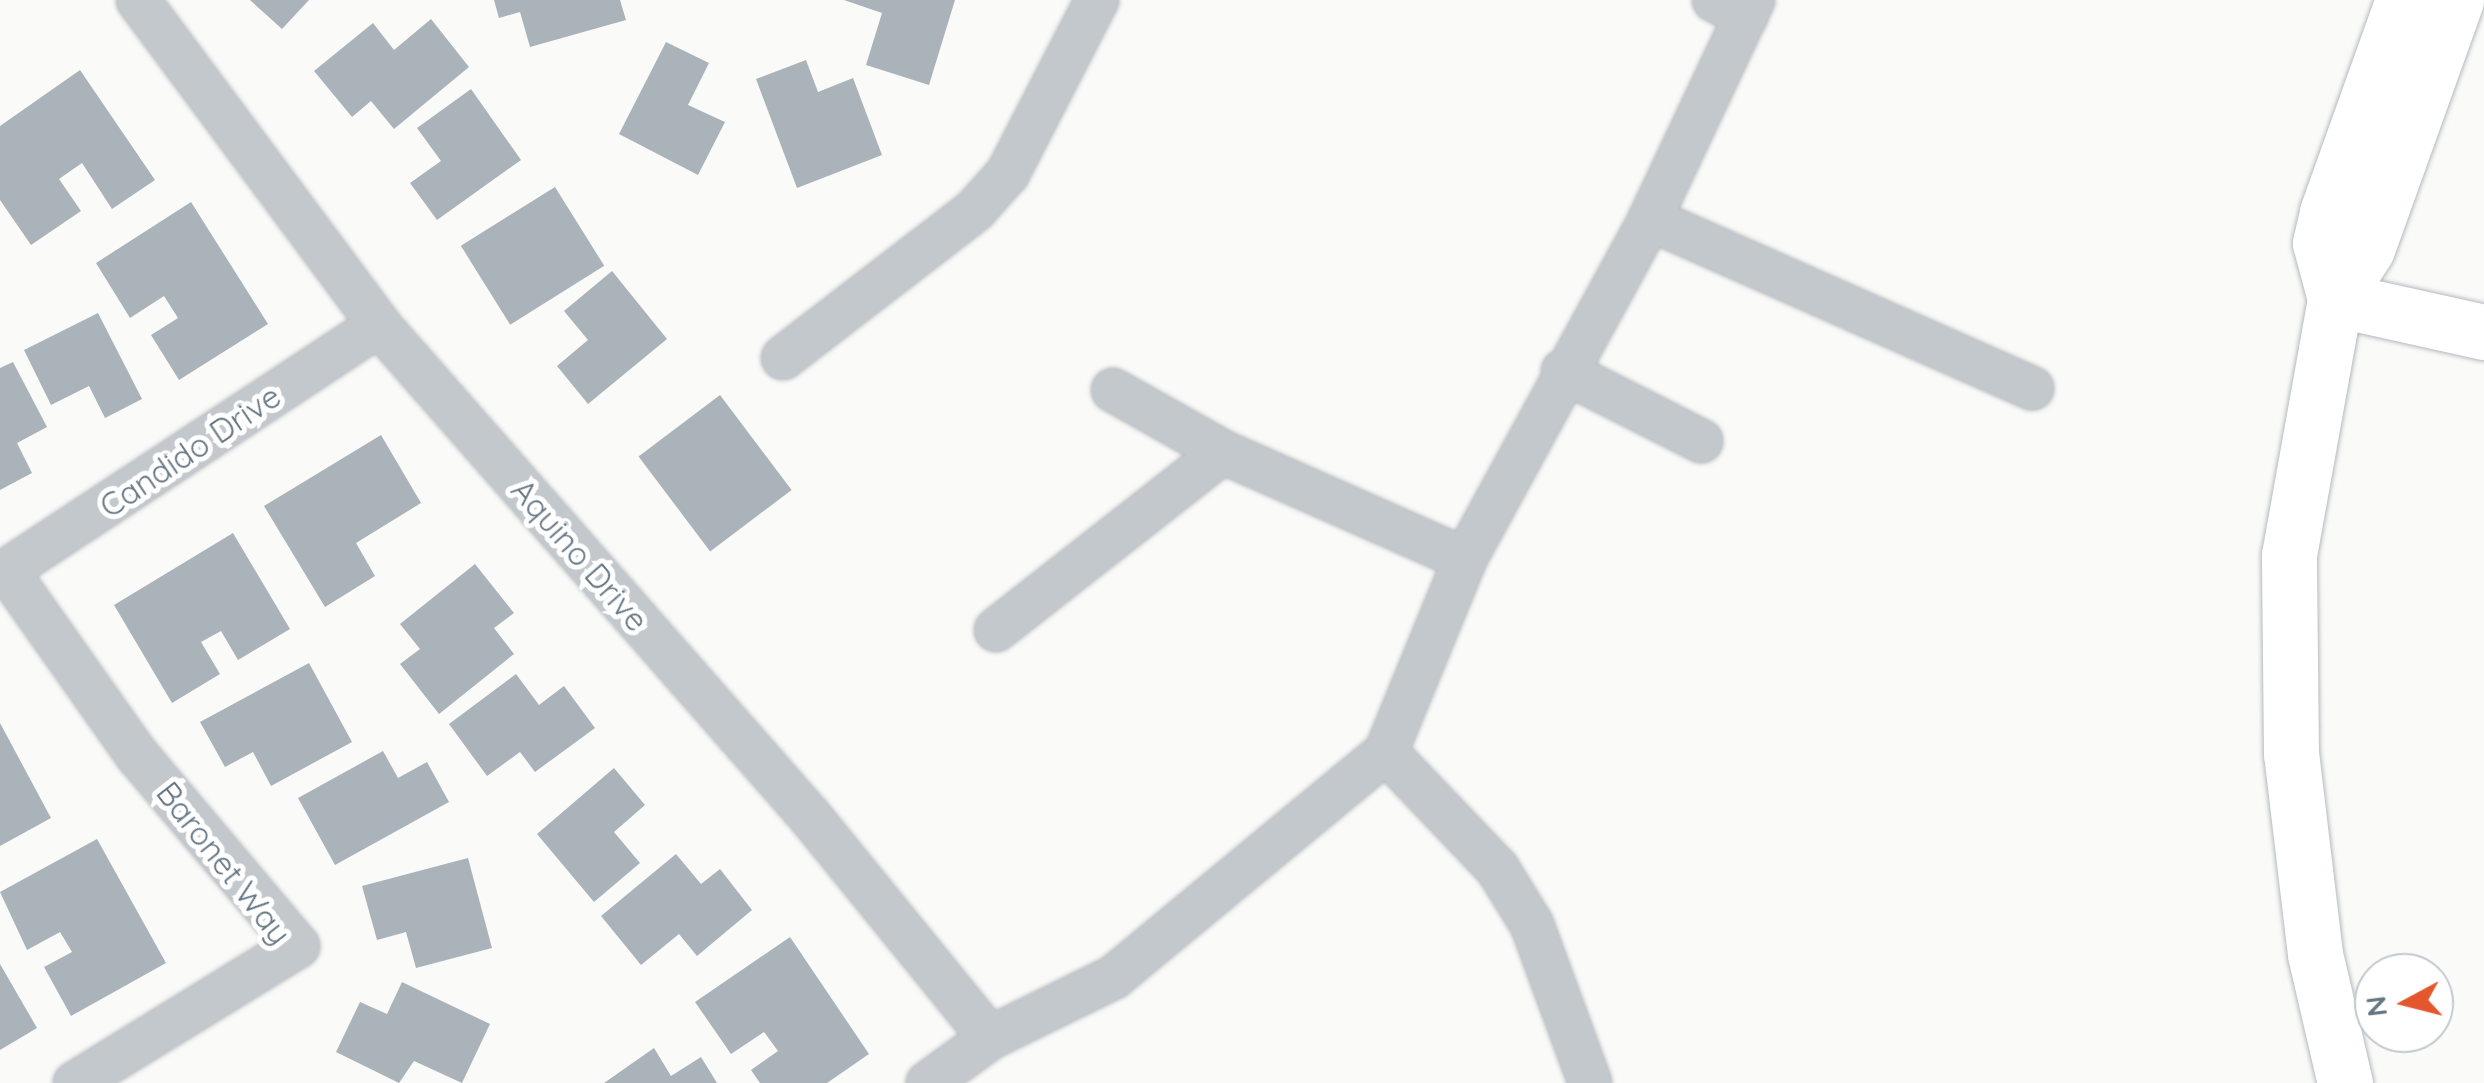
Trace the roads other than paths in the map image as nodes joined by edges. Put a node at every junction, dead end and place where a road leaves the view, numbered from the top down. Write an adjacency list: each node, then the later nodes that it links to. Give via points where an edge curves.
1 (138, 0): 8 (street, Aquino Drive)
2 (1098, 0): 10 (street, via 1008,173 974,210)
3 (2403, 0): 7 (main road, via 2327,212 2320,243)
4 (2456, 0): 7 (main road, via 2367,249)
5 (1738, 5): 6 (street)
6 (1650, 219): 11 (street); 12 (street)
7 (2334, 299): 9 (main road); 24 (main road, via 2300,461 2285,655 2315,954)
8 (379, 325): 17 (street, Candido Drive); 20 (street, Aquino Drive, via 812,819)
9 (2484, 332)
10 (784, 358)
11 (1562, 372): 14 (street); 16 (street)
12 (2032, 388)
13 (1113, 390): 15 (street)
14 (1702, 442)
15 (1223, 452): 16 (street); 18 (street)
16 (1465, 559): 19 (street)
17 (3, 573): 21 (street, Baronet Way, via 105,713 298,946)
18 (996, 630)
19 (1386, 752): 20 (street, via 1114,976); 23 (street, via 1498,868 1532,925)
20 (990, 1038): 22 (street)
21 (75, 1083)
22 (928, 1083)
23 (1590, 1083)
24 (2345, 1083)

